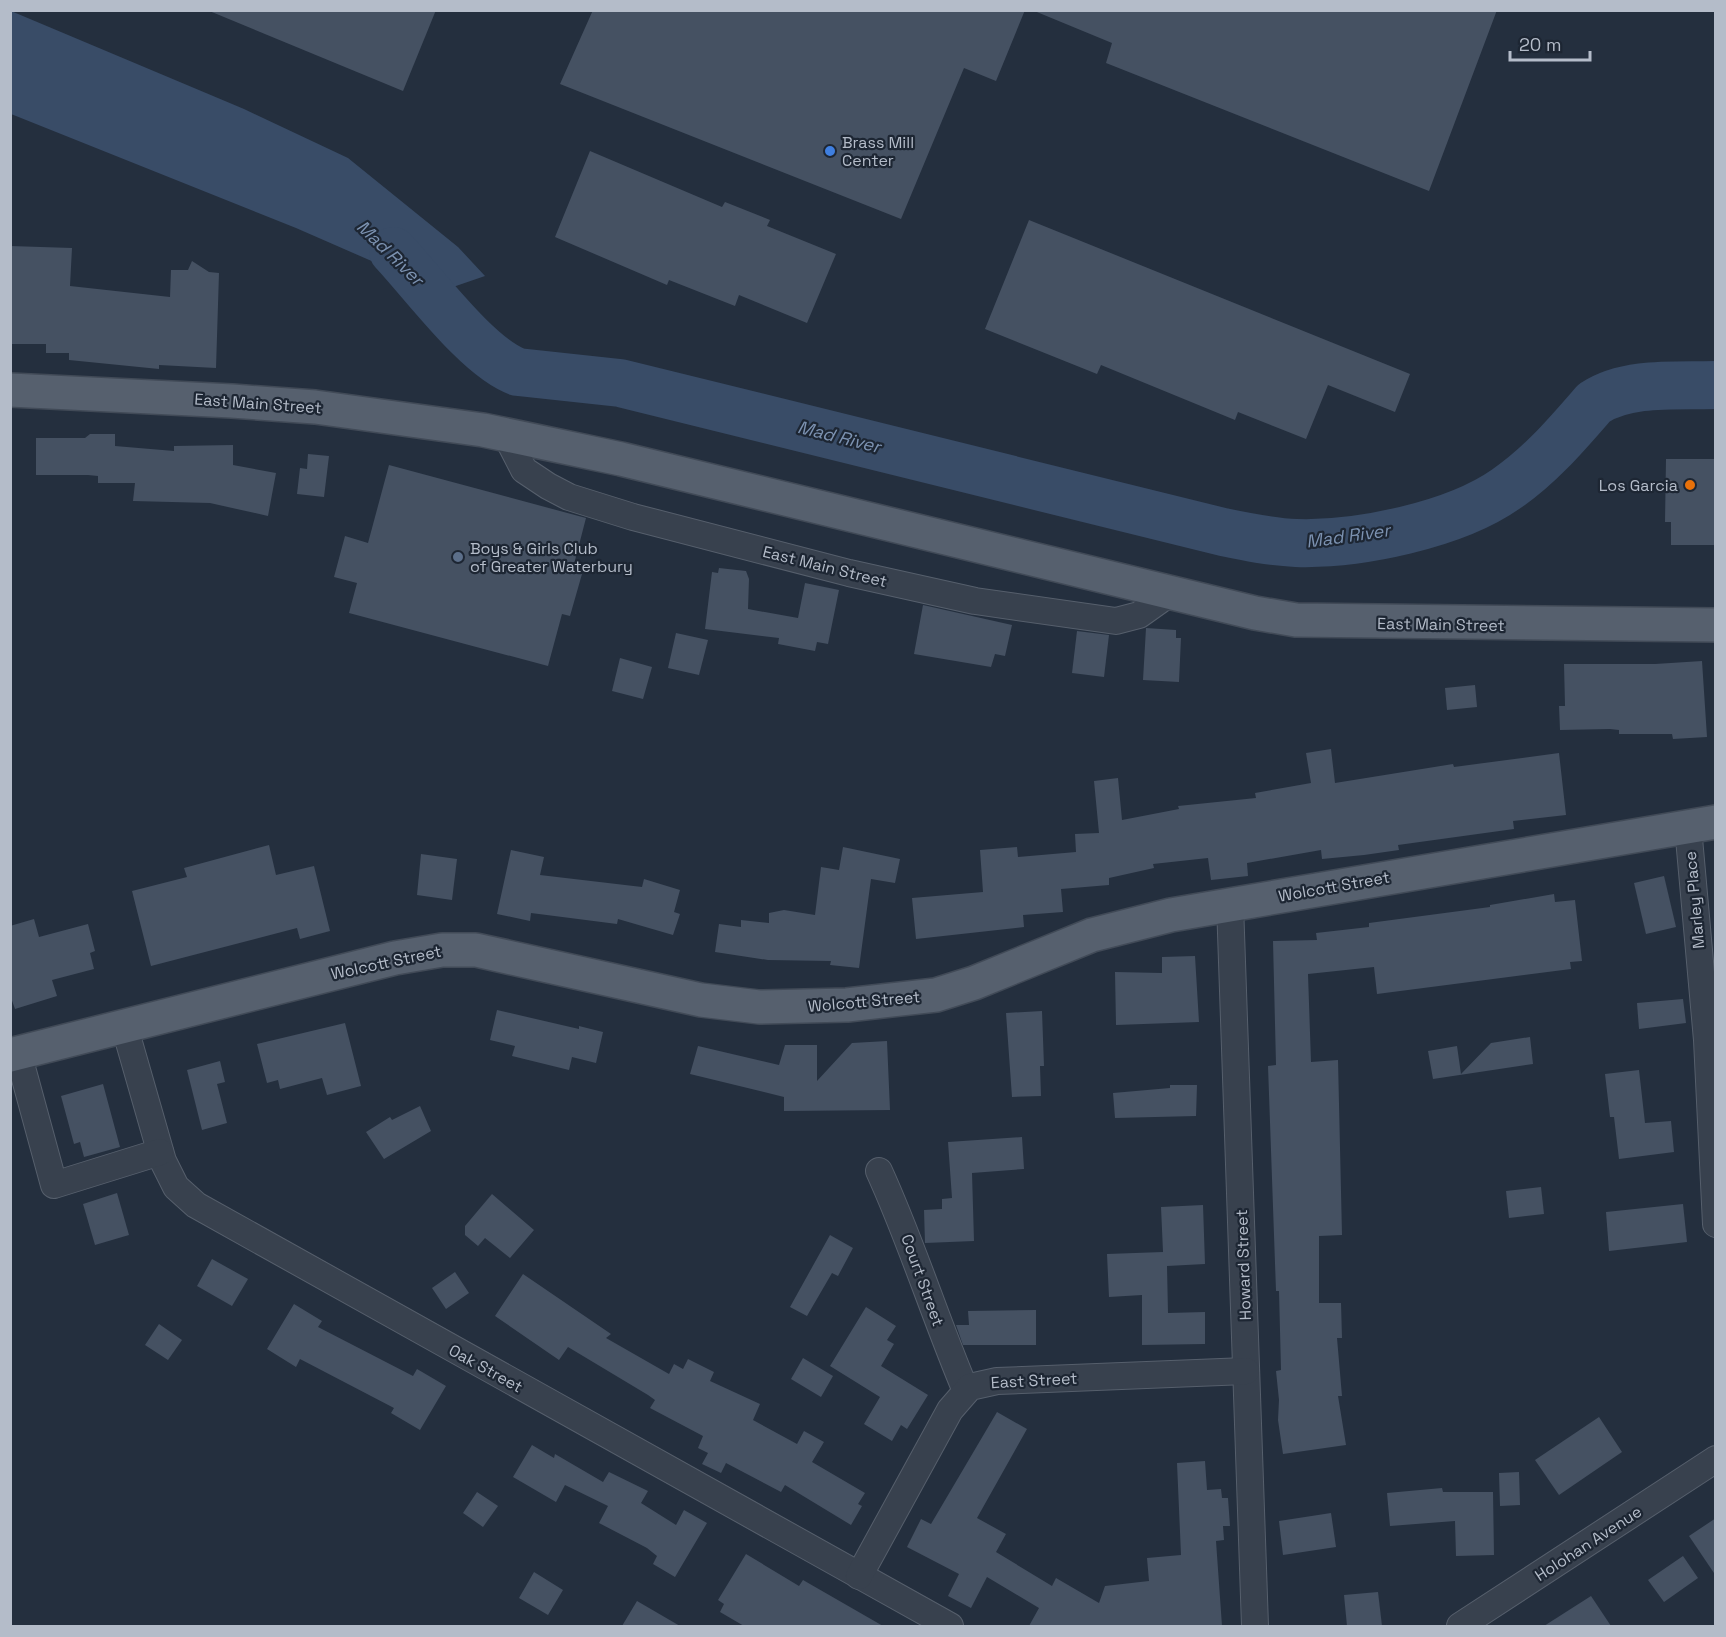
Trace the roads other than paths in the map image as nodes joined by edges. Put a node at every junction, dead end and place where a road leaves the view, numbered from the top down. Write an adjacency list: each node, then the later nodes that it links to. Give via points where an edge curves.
1 (10, 390): 2 (main road, East Main Street, via 315,407)
2 (505, 434): 3 (main road, East Main Street); 3 (street, East Main Street, via 524,470 569,497 849,573 975,601 1116,621 1139,615)
3 (1170, 593): 4 (main road, East Main Street, via 1255,613 1316,621)
4 (1716, 626)
5 (1702, 824): 6 (main road, Wolcott Street); 11 (street, Marley Place)
6 (1230, 904): 7 (main road, Wolcott Street, via 1131,923 954,990 885,1002 733,1005 495,952 460,949 395,958); 12 (street, Howard Street)
7 (124, 1024): 8 (main road, Wolcott Street); 9 (street, Oak Street)
8 (14, 1054): 9 (street, via 54,1185)
9 (160, 1152): 15 (street, Oak Street, via 176,1187 215,1217)
10 (879, 1171): 13 (street, Court Street)
11 (1716, 1224)
12 (1246, 1371): 13 (street, East Street, via 998,1381); 17 (street, Howard Street)
13 (966, 1391): 15 (street, via 950,1410)
14 (1716, 1459): 18 (street, Holohan Avenue)
15 (859, 1576): 16 (street, Oak Street)
16 (950, 1626)
17 (1255, 1626)
18 (1460, 1626)

